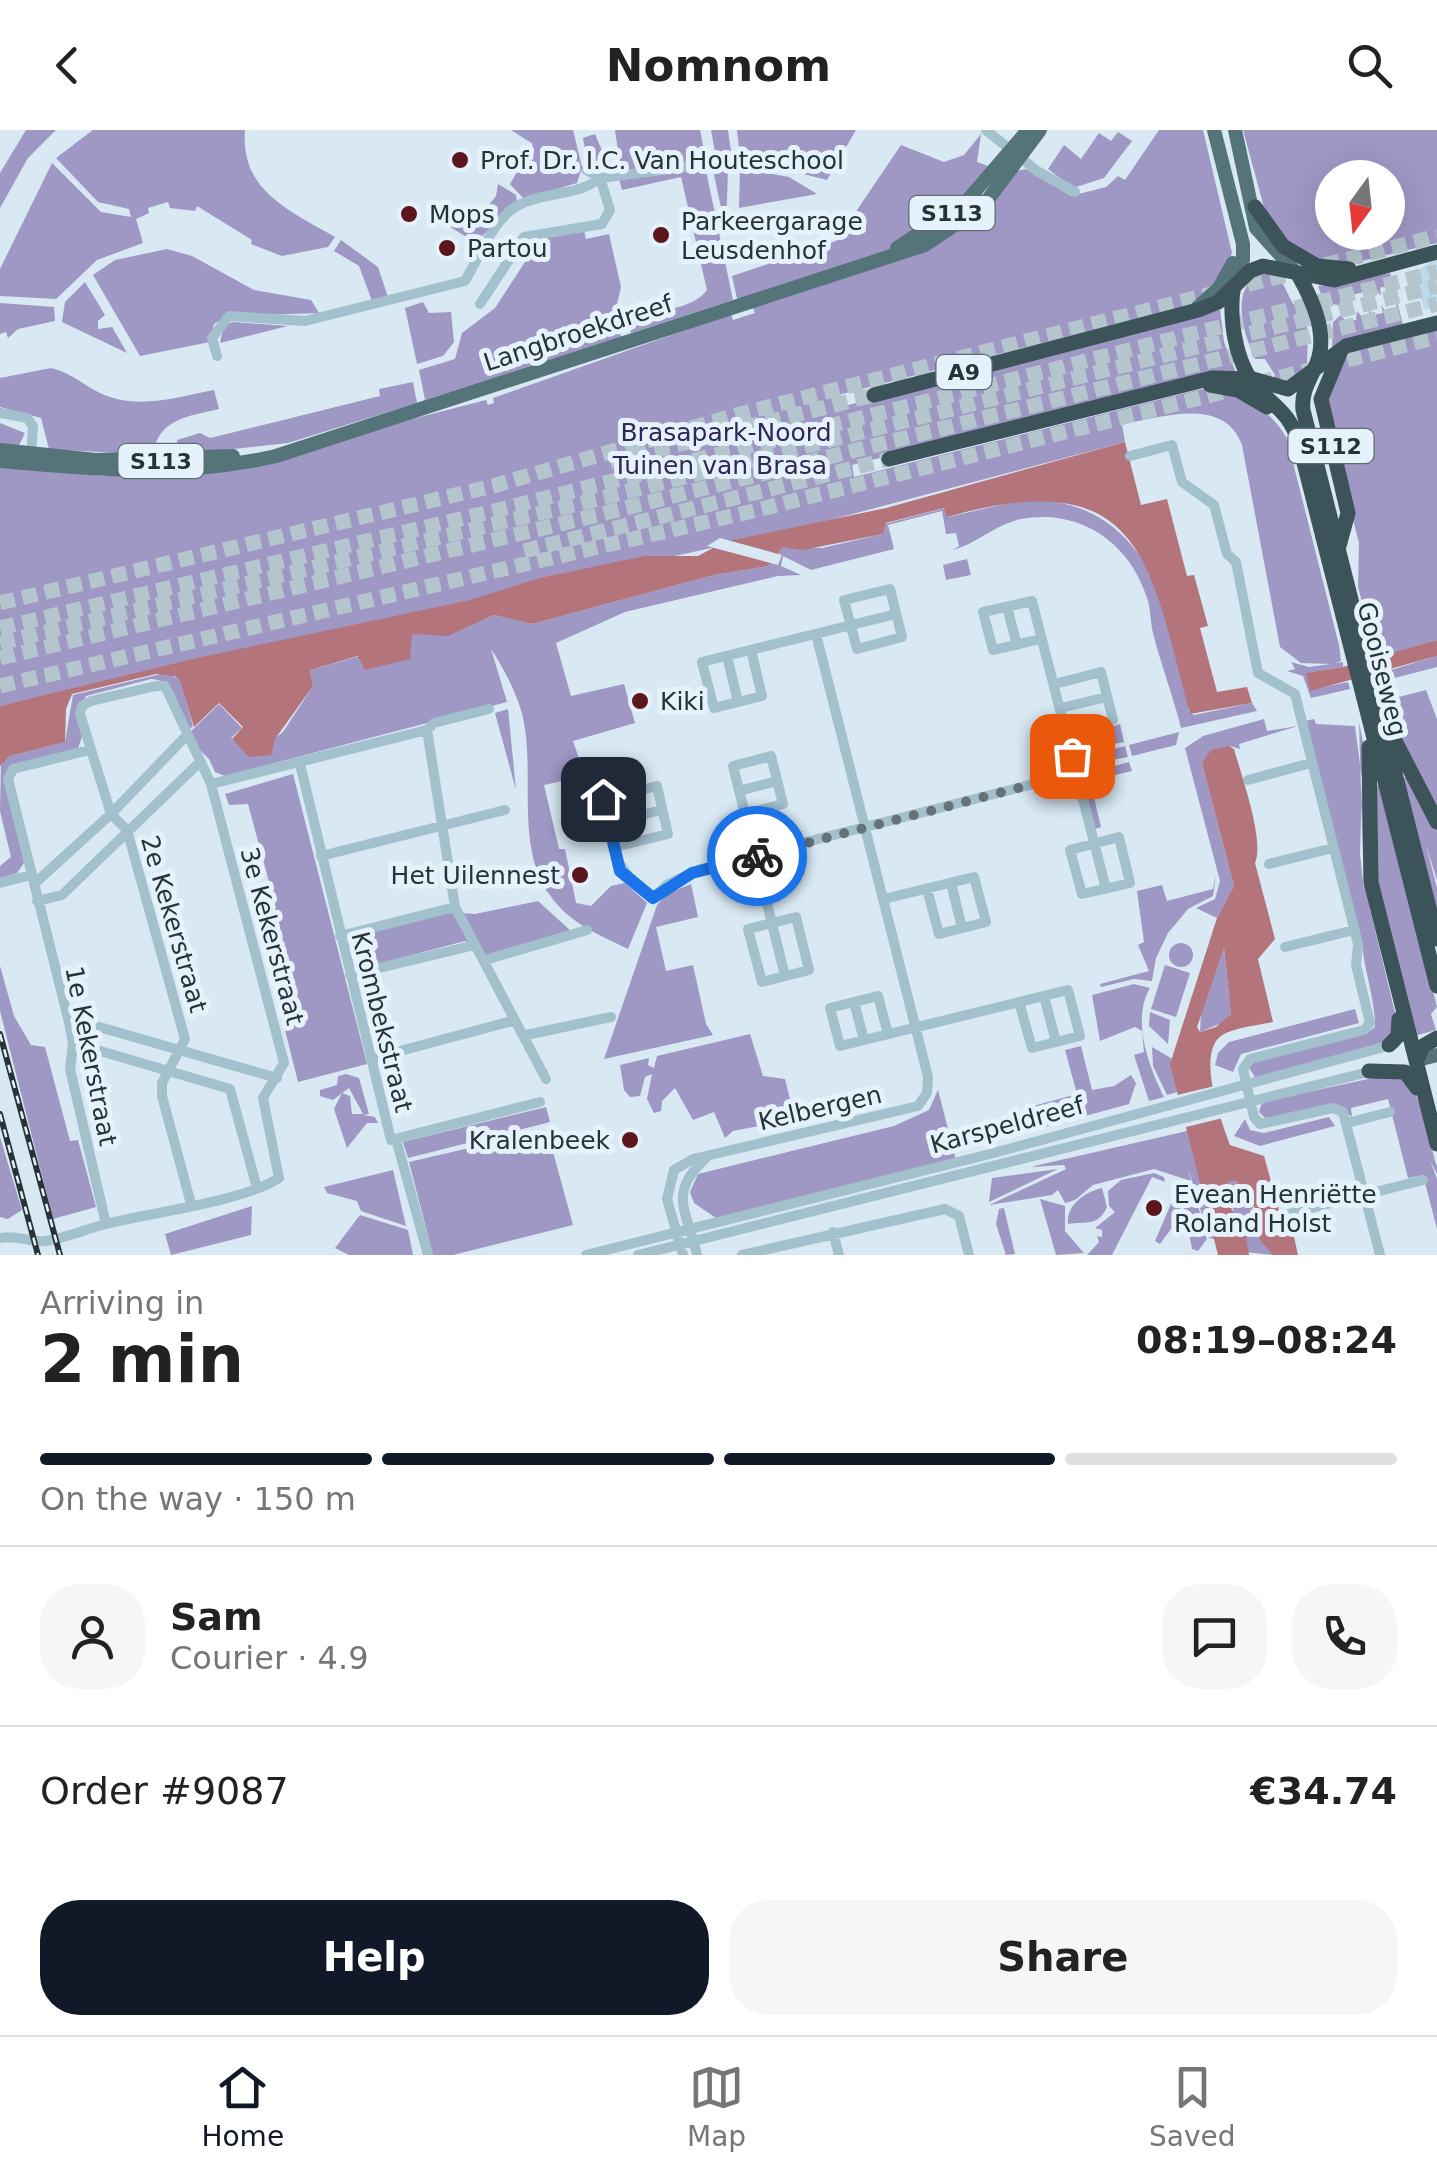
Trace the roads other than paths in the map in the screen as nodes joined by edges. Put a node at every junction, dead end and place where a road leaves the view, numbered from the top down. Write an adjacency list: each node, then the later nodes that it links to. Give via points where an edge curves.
1 (986, 130): 6 (street)
2 (1028, 130): 6 (main road, Langbroekdreef / S113)
3 (1040, 130): 6 (main road, Langbroekdreef / S113)
4 (1214, 130): 12 (main road, S112)
5 (1235, 130): 11 (main road, S112)
6 (1016, 156): 10 (street); 30 (main road, Langbroekdreef / S113, via 968,220 925,245 290,449 166,462)
7 (709, 164): 9 (street)
8 (586, 170): 9 (street)
9 (600, 178): 17 (street, via 610,210 602,224 524,236); 21 (street, via 519,204 465,281 305,321 228,316 212,338)
10 (1075, 192)
11 (1255, 207): 14 (highway, via 1280,243 1314,265 1341,270 1383,260); 15 (main road, S112, via 1259,236)
12 (1238, 224): 16 (main road, S112, via 1243,260); 18 (main road, S112, via 1226,278)
13 (1437, 252): 14 (highway)
14 (1392, 264): 15 (highway, via 1334,280)
15 (1298, 276): 16 (highway, via 1263,266); 22 (highway, S112, via 1319,328)
16 (1233, 289): 18 (highway, A9); 23 (highway, S112, via 1234,338)
17 (480, 304)
18 (1190, 312): 25 (highway, A9)
19 (1437, 323): 20 (highway)
20 (1346, 346): 22 (highway); 33 (highway, S112, via 1334,360 1321,400 1348,513)
21 (217, 356)
22 (1315, 368): 23 (highway, via 1288,389); 33 (highway, Gooiseweg / S112, via 1303,410)
23 (1253, 379): 24 (highway, via 1212,378); 27 (highway, Gooiseweg / S112, via 1289,418)
24 (1167, 391): 27 (highway, via 1209,385 1238,390 1274,412); 31 (highway)
25 (874, 395)
26 (0, 413): 30 (street, via 28,418)
27 (1299, 442): 39 (highway, Gooiseweg / S112)
28 (0, 450): 30 (main road, Langbroekdreef / S113)
29 (1130, 456): 55 (street, via 1172,445 1182,482 1214,505 1227,554 1236,562 1258,673 1294,694)
30 (31, 458): 32 (main road, Langbroekdreef / S113)
31 (889, 459)
32 (0, 461)
33 (1338, 549): 39 (highway, Gooiseweg / S112)
34 (1007, 606): 38 (street, via 1032,601); 40 (street); 40 (street, via 984,612 988,632 993,650)
35 (896, 614): 36 (street); 36 (street, via 902,638 857,648); 36 (street, via 890,589 844,600)
36 (850, 625): 37 (street)
37 (816, 634): 41 (street); 69 (street, Kelbergen)
38 (1041, 639): 40 (street); 43 (street)
39 (1356, 642): 49 (highway, Gooiseweg / S112)
40 (1017, 645)
41 (750, 650): 42 (street); 46 (street, via 762,696)
42 (727, 656): 46 (street); 46 (street, via 702,662 714,708)
43 (1055, 684): 45 (street, via 1101,672); 47 (street)
44 (170, 694): 52 (street, 3e Kekerstraat); 53 (street, 2e Kekerstraat, via 156,686 90,701 80,714)
45 (1107, 697): 47 (street); 51 (street, via 1113,720)
46 (738, 702)
47 (1061, 708): 51 (street)
48 (489, 709): 50 (street)
49 (1371, 716): 66 (highway, via 1391,728); 90 (highway, Gooiseweg / S112); 96 (highway, Gooiseweg / S112); 97 (highway, via 1371,882)
50 (427, 730): 56 (street); 68 (street)
51 (1067, 732): 57 (street)
52 (186, 736): 54 (street, 3e Kekerstraat); 64 (street)
53 (88, 750): 64 (street, 2e Kekerstraat); 77 (street, 1e Kekerstraat, via 13,769 8,779)
54 (200, 762): 60 (street, 3e Kekerstraat); 70 (street)
55 (1311, 763): 58 (street); 73 (street)
56 (300, 764): 60 (street); 74 (street, Krombekstraat)
57 (1076, 773): 69 (street); 71 (street)
58 (1248, 780)
59 (777, 781): 61 (street); 61 (street, via 771,756 733,766); 65 (street, via 782,804)
60 (212, 784): 119 (street, 3e Kekerstraat, via 284,1063)
61 (739, 790): 65 (street)
62 (505, 810): 68 (street)
63 (662, 810): 67 (street); 67 (street, via 656,786 603,799); 72 (street, via 668,834)
64 (111, 814): 70 (street, 2e Kekerstraat); 77 (street)
65 (745, 814): 75 (street)
66 (1437, 822)
67 (609, 824): 72 (street)
68 (439, 826): 74 (street); 84 (street)
69 (865, 828): 75 (street); 82 (street, Kelbergen)
70 (127, 830): 83 (street, via 62,895); 113 (street, 2e Kekerstraat, via 185,1039)
71 (1094, 843): 81 (street); 81 (street, via 1070,850 1082,894); 81 (street, via 1119,837 1130,882)
72 (615, 847): 75 (street, via 624,876 653,898 692,873)
73 (1333, 848): 76 (street); 88 (street)
74 (320, 856): 89 (street, Krombekstraat)
75 (755, 856): 85 (street)
76 (1269, 864)
77 (32, 880): 78 (street); 83 (street, 1e Kekerstraat)
78 (0, 883)
79 (951, 883): 80 (street); 86 (street); 86 (street, via 974,877 986,922)
80 (927, 889): 82 (street); 86 (street, via 938,934)
81 (1106, 889)
82 (884, 899): 104 (street, Kelbergen)
83 (37, 900): 102 (street, 1e Kekerstraat)
84 (455, 907): 89 (street); 91 (street)
85 (772, 924): 95 (street); 95 (street, via 748,930 762,982); 95 (street, via 796,918 809,970)
86 (962, 928)
87 (587, 930): 93 (street)
88 (1354, 930): 92 (street); 121 (street, via 1368,1026 1246,1060)
89 (340, 936): 94 (street, Krombekstraat)
90 (1437, 939)
91 (475, 945): 93 (street); 94 (street)
92 (1285, 947)
93 (484, 960): 103 (street)
94 (350, 975): 115 (street, Krombekstraat)
95 (785, 976)
96 (1437, 986)
97 (1399, 993): 109 (highway); 112 (highway, via 1401,1028)
98 (1044, 996): 100 (street); 110 (street); 110 (street, via 1068,990 1080,1036)
99 (854, 1002): 105 (street, via 878,996); 108 (street); 108 (street, via 830,1008 840,1046)
100 (1020, 1002): 104 (street); 110 (street, via 1032,1048)
101 (611, 1017): 106 (street)
102 (68, 1018): 111 (street, 1e Kekerstraat); 113 (street)
103 (512, 1021): 106 (street); 115 (street)
104 (914, 1028): 105 (street); 129 (street, Kelbergen, via 928,1077 918,1106)
105 (888, 1034): 108 (street)
106 (526, 1035): 120 (street)
107 (1437, 1036): 109 (main road, Karspeldreef); 116 (highway, via 1422,1046)
108 (864, 1040)
109 (1411, 1040): 112 (street, Karspeldreef); 116 (highway)
110 (1056, 1042)
111 (73, 1044): 117 (street); 135 (street, 1e Kekerstraat, via 70,1069)
112 (1389, 1045): 121 (street, Karspeldreef)
113 (182, 1049): 117 (street, 2e Kekerstraat); 119 (street)
114 (1437, 1055): 116 (main road, Karspeldreef)
115 (374, 1058): 127 (street, Krombekstraat, via 391,1140)
116 (1417, 1060): 118 (street, Karspeldreef); 124 (highway)
117 (168, 1072): 131 (street, via 230,1089); 133 (street, via 162,1096)
118 (1370, 1072): 123 (street, Karspeldreef); 124 (highway, via 1409,1074)
119 (277, 1078): 131 (street, 3e Kekerstraat, via 264,1098 280,1178)
120 (546, 1078)
121 (1246, 1086): 123 (street); 137 (street, Karspeldreef)
122 (540, 1102): 127 (street, Krombekstraat)
123 (1250, 1102): 126 (street, via 1263,1124 1332,1108); 137 (street, Karspeldreef)
124 (1428, 1109): 128 (highway)
125 (1390, 1112): 126 (street)
126 (1347, 1123): 132 (street)
127 (396, 1139): 140 (street)
128 (1437, 1144)
129 (709, 1155): 137 (street, via 684,1182); 139 (street, Kelbergen, via 690,1160 669,1178 667,1200)
130 (1424, 1180): 132 (street)
131 (262, 1186): 133 (street)
132 (1365, 1195): 134 (street); 147 (street)
133 (192, 1204): 135 (street)
134 (1288, 1214)
135 (106, 1224): 138 (street, via 42,1242)
136 (833, 1232): 144 (street); 145 (street); 146 (street, via 953,1210)
137 (692, 1235): 139 (street, Karspeldreef); 143 (street)
138 (0, 1238)
139 (679, 1244): 141 (street, Karspeldreef); 142 (street, Karspeldreef)
140 (428, 1255)
141 (586, 1255)
142 (638, 1255)
143 (697, 1255)
144 (742, 1255)
145 (838, 1255)
146 (969, 1255)
147 (1380, 1255)

